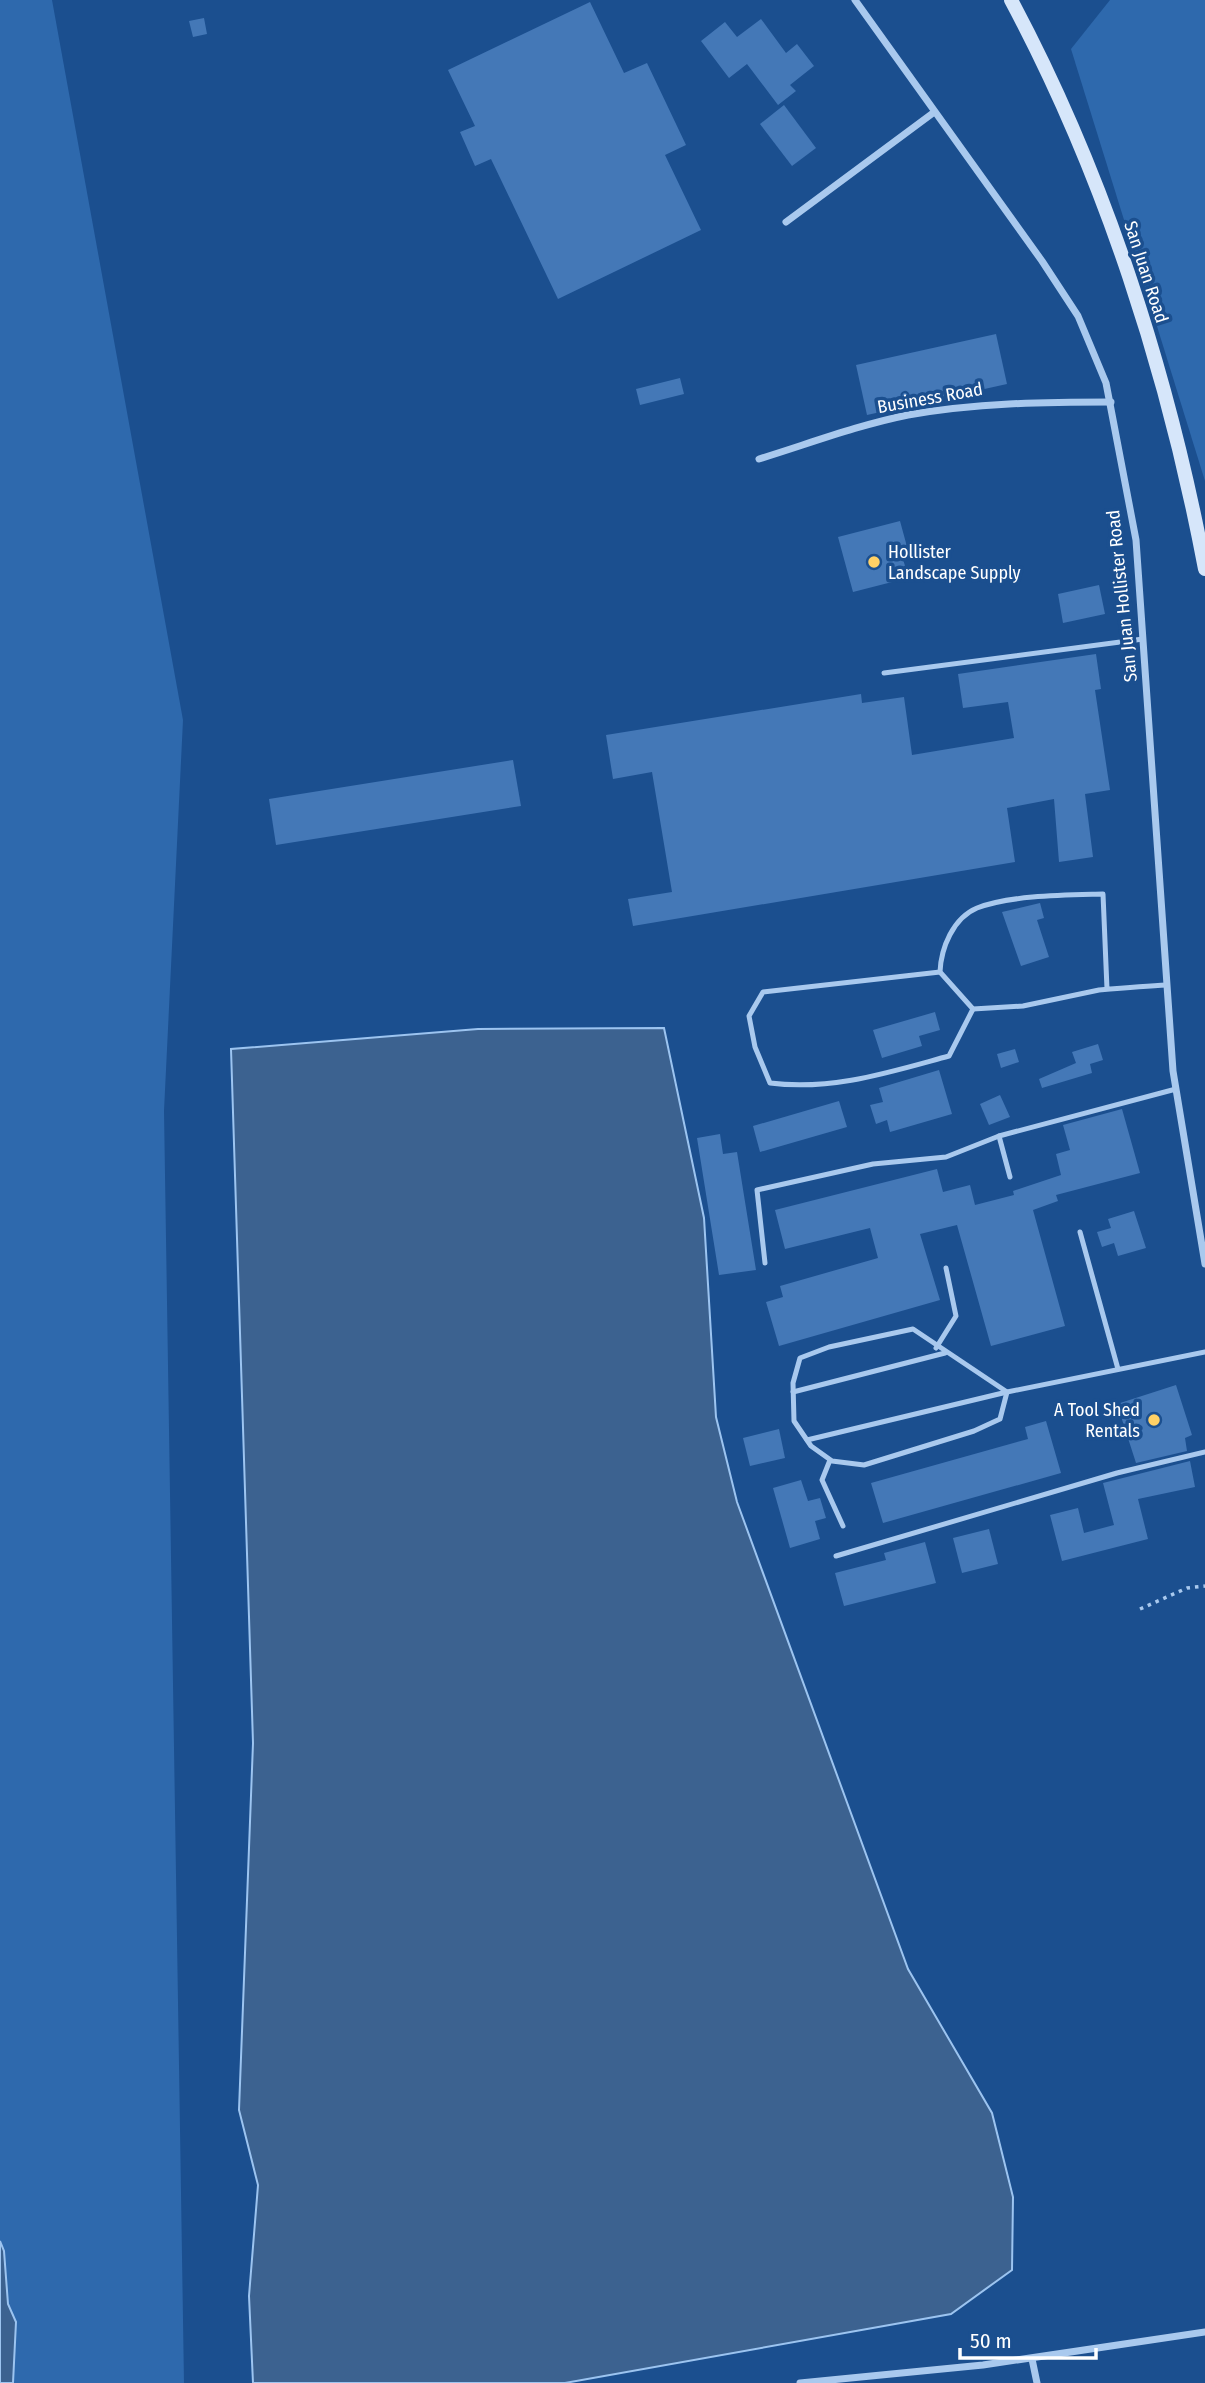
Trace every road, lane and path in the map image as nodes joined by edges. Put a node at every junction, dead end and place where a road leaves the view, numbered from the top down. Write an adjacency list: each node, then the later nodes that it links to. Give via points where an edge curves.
1 (855, 0): 3 (street, San Juan Hollister Road)
2 (1011, 0): 7 (main road, San Juan Road, via 1085,158 1118,247 1178,447)
3 (933, 113): 4 (street); 5 (street, San Juan Hollister Road, via 1078,316 1093,345)
4 (786, 222)
5 (1111, 402): 6 (street, Business Road, via 1014,402 947,409 868,425); 8 (street, San Juan Hollister Road, via 1136,540)
6 (759, 459)
7 (1205, 569)
8 (1143, 639): 9 (lane); 11 (street, San Juan Hollister Road)
9 (884, 673)
10 (940, 972): 12 (lane, via 949,935 976,908 1045,896 1103,894); 13 (lane); 13 (lane, via 763,992 749,1016 755,1047 771,1083 794,1086 859,1080 949,1056)
11 (1167, 985): 12 (lane); 14 (street, San Juan Hollister Road)
12 (1107, 989): 13 (lane, via 1023,1006)
13 (973, 1009)
14 (1176, 1090): 15 (lane); 19 (street, San Juan Hollister Road)
15 (999, 1136): 16 (lane); 18 (lane, via 946,1157 873,1164 757,1190)
16 (1010, 1177)
17 (1080, 1232): 24 (lane)
18 (765, 1263)
19 (1205, 1264)
20 (946, 1268): 21 (lane, via 956,1316)
21 (936, 1348): 23 (lane); 25 (lane, via 913,1329 830,1347 800,1358)
22 (1205, 1352): 24 (lane)
23 (945, 1353): 25 (lane); 26 (lane)
24 (1118, 1369): 26 (lane)
25 (793, 1392): 27 (lane, via 794,1422)
26 (1007, 1392): 27 (lane); 29 (lane, via 1000,1419 974,1431 864,1465)
27 (807, 1440): 29 (lane)
28 (1205, 1452): 31 (lane, via 1117,1473)
29 (830, 1460): 30 (lane, via 822,1480)
30 (843, 1527)
31 (836, 1556)
32 (1205, 1586): 33 (path, via 1187,1588)
33 (1140, 1609)
34 (1205, 2332): 35 (street)
35 (1032, 2359): 36 (street); 39 (street)
36 (904, 2372): 37 (street); 38 (lane)
37 (800, 2383)
38 (904, 2383)
39 (1037, 2383)

